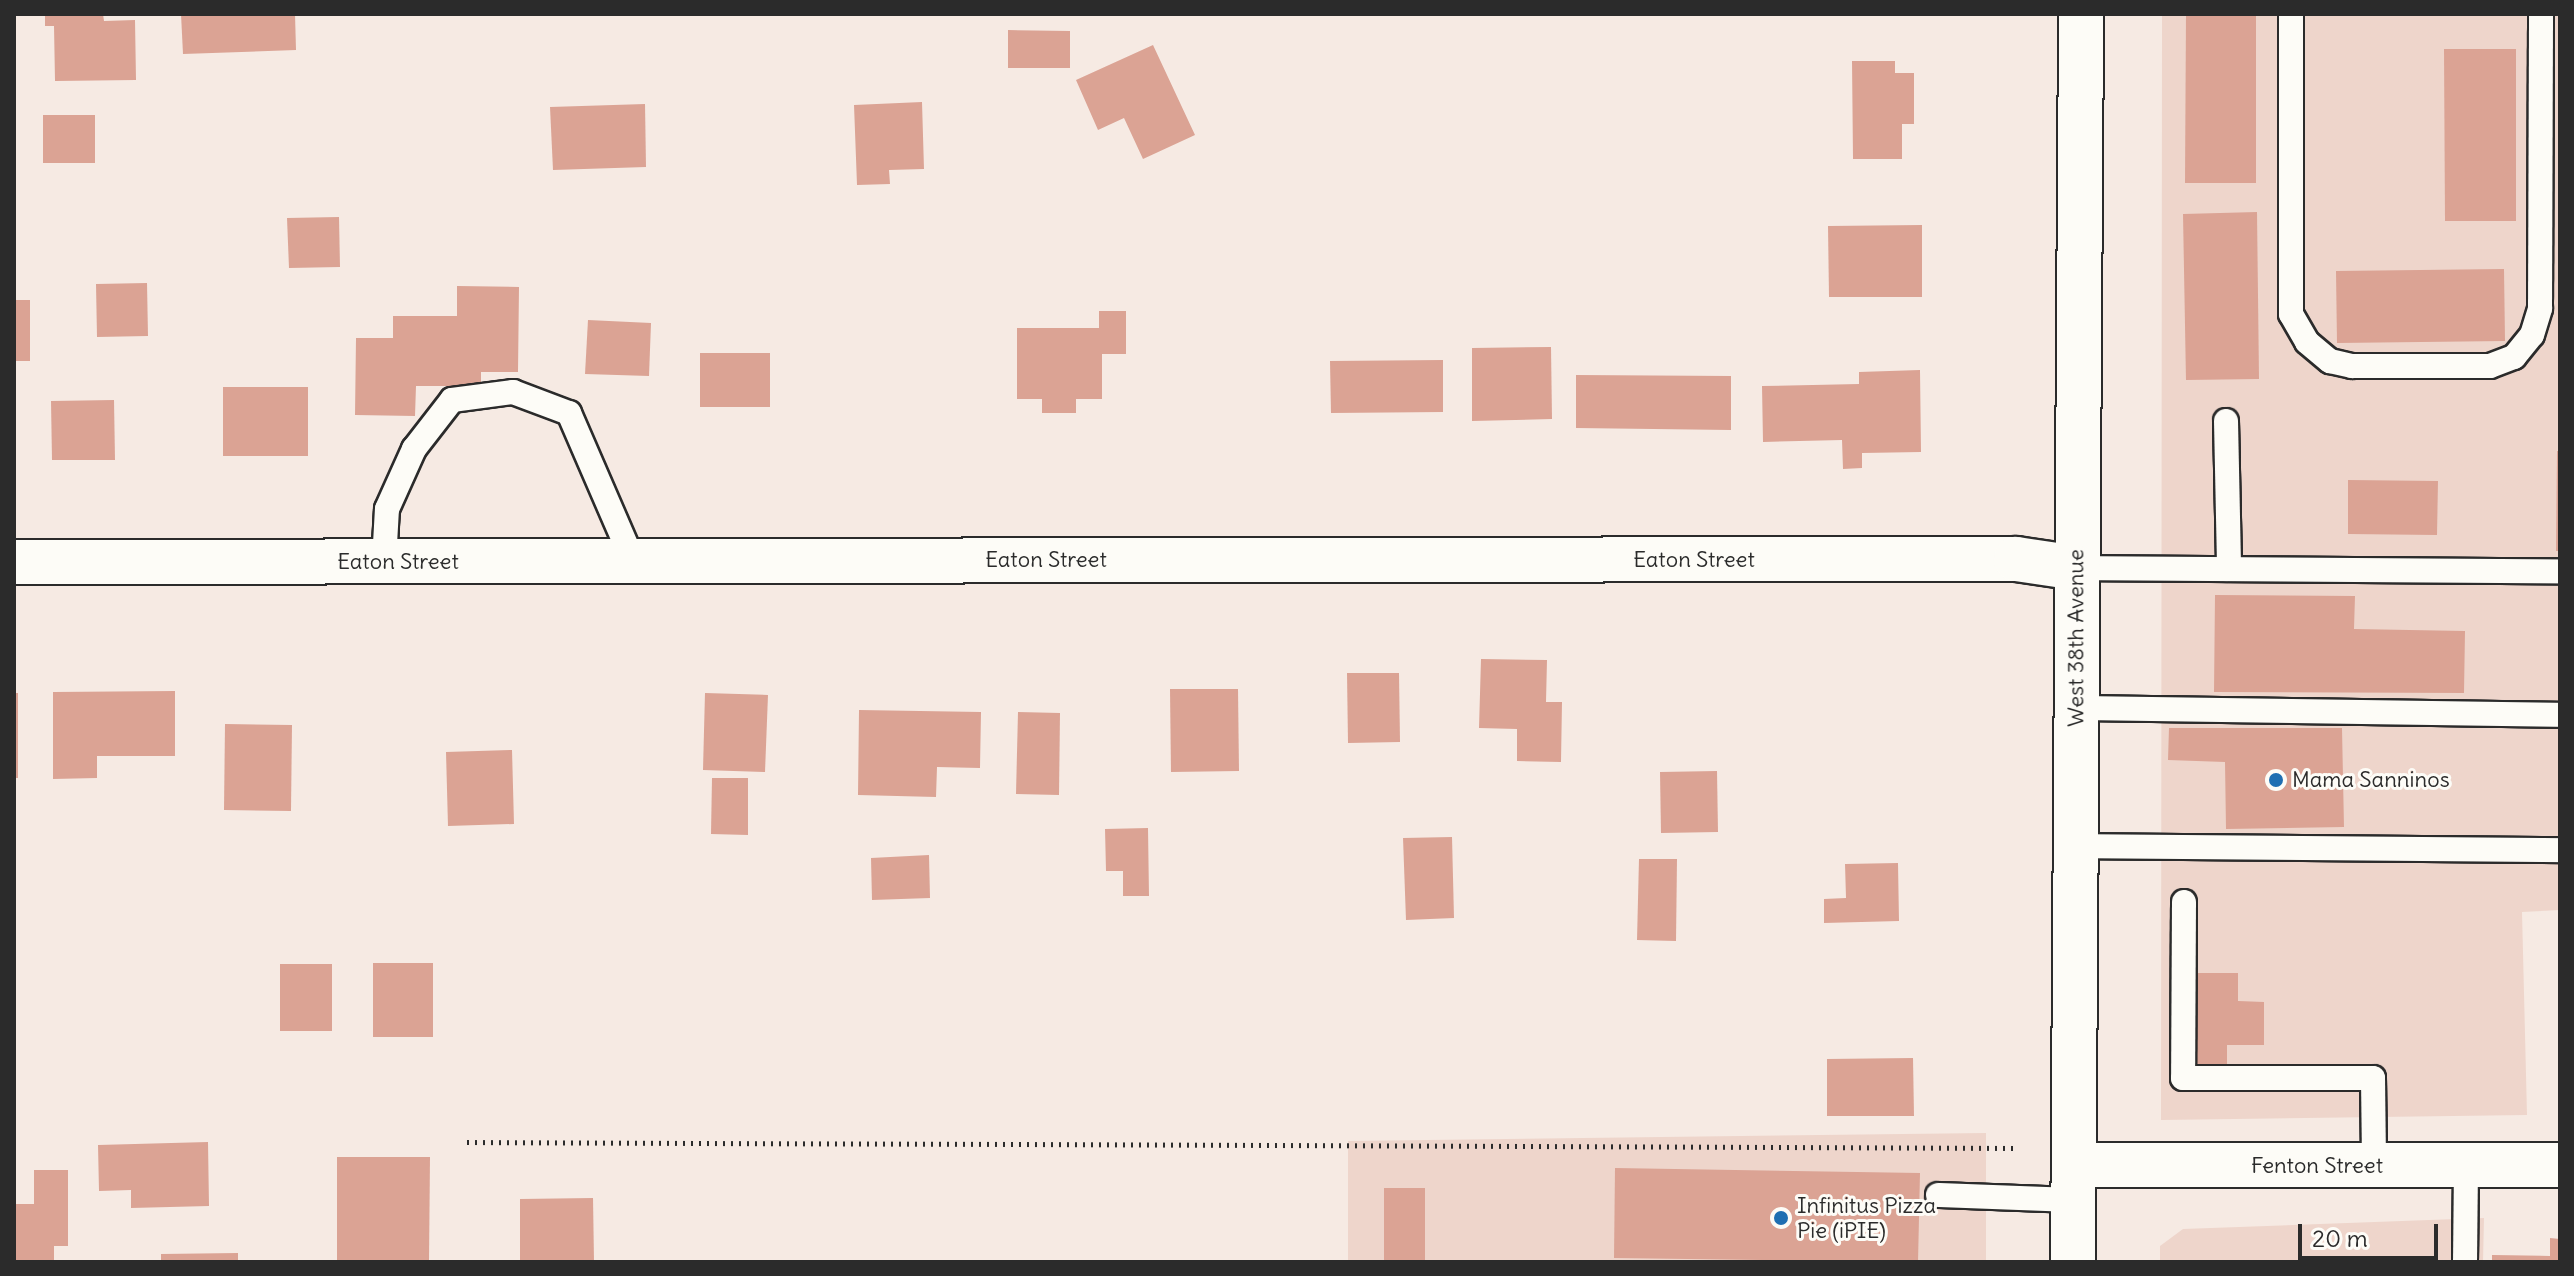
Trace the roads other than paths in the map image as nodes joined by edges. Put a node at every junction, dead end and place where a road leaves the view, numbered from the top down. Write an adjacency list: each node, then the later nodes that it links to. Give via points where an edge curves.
1 (2081, 14): 8 (street, West 38th Avenue)
2 (2291, 14): 3 (lane, via 2291,314 2318,352 2352,366 2490,366 2514,357 2532,335 2540,308)
3 (2541, 14)
4 (2226, 421): 9 (lane)
5 (633, 561): 7 (street, Eaton Street); 7 (lane, via 569,413 513,392 452,400 414,449 387,509); 8 (street, Eaton Street, via 2016,559)
6 (14, 562): 7 (street, Eaton Street)
7 (384, 562)
8 (2077, 568): 9 (lane); 11 (street, West 38th Avenue)
9 (2229, 569): 10 (lane)
10 (2560, 571)
11 (2076, 708): 12 (lane); 13 (street, West 38th Avenue)
12 (2560, 715)
13 (2075, 846): 14 (lane); 19 (street, West 38th Avenue)
14 (2560, 850)
15 (2184, 902): 16 (lane, via 2183,1078 2373,1078)
16 (2374, 1165): 17 (street, Fenton Street); 19 (street, Fenton Street)
17 (2466, 1165): 18 (street, Fenton Street); 22 (lane)
18 (2560, 1165)
19 (2074, 1183): 20 (lane); 21 (street, West 38th Avenue)
20 (1938, 1195)
21 (2073, 1262)
22 (2465, 1262)

